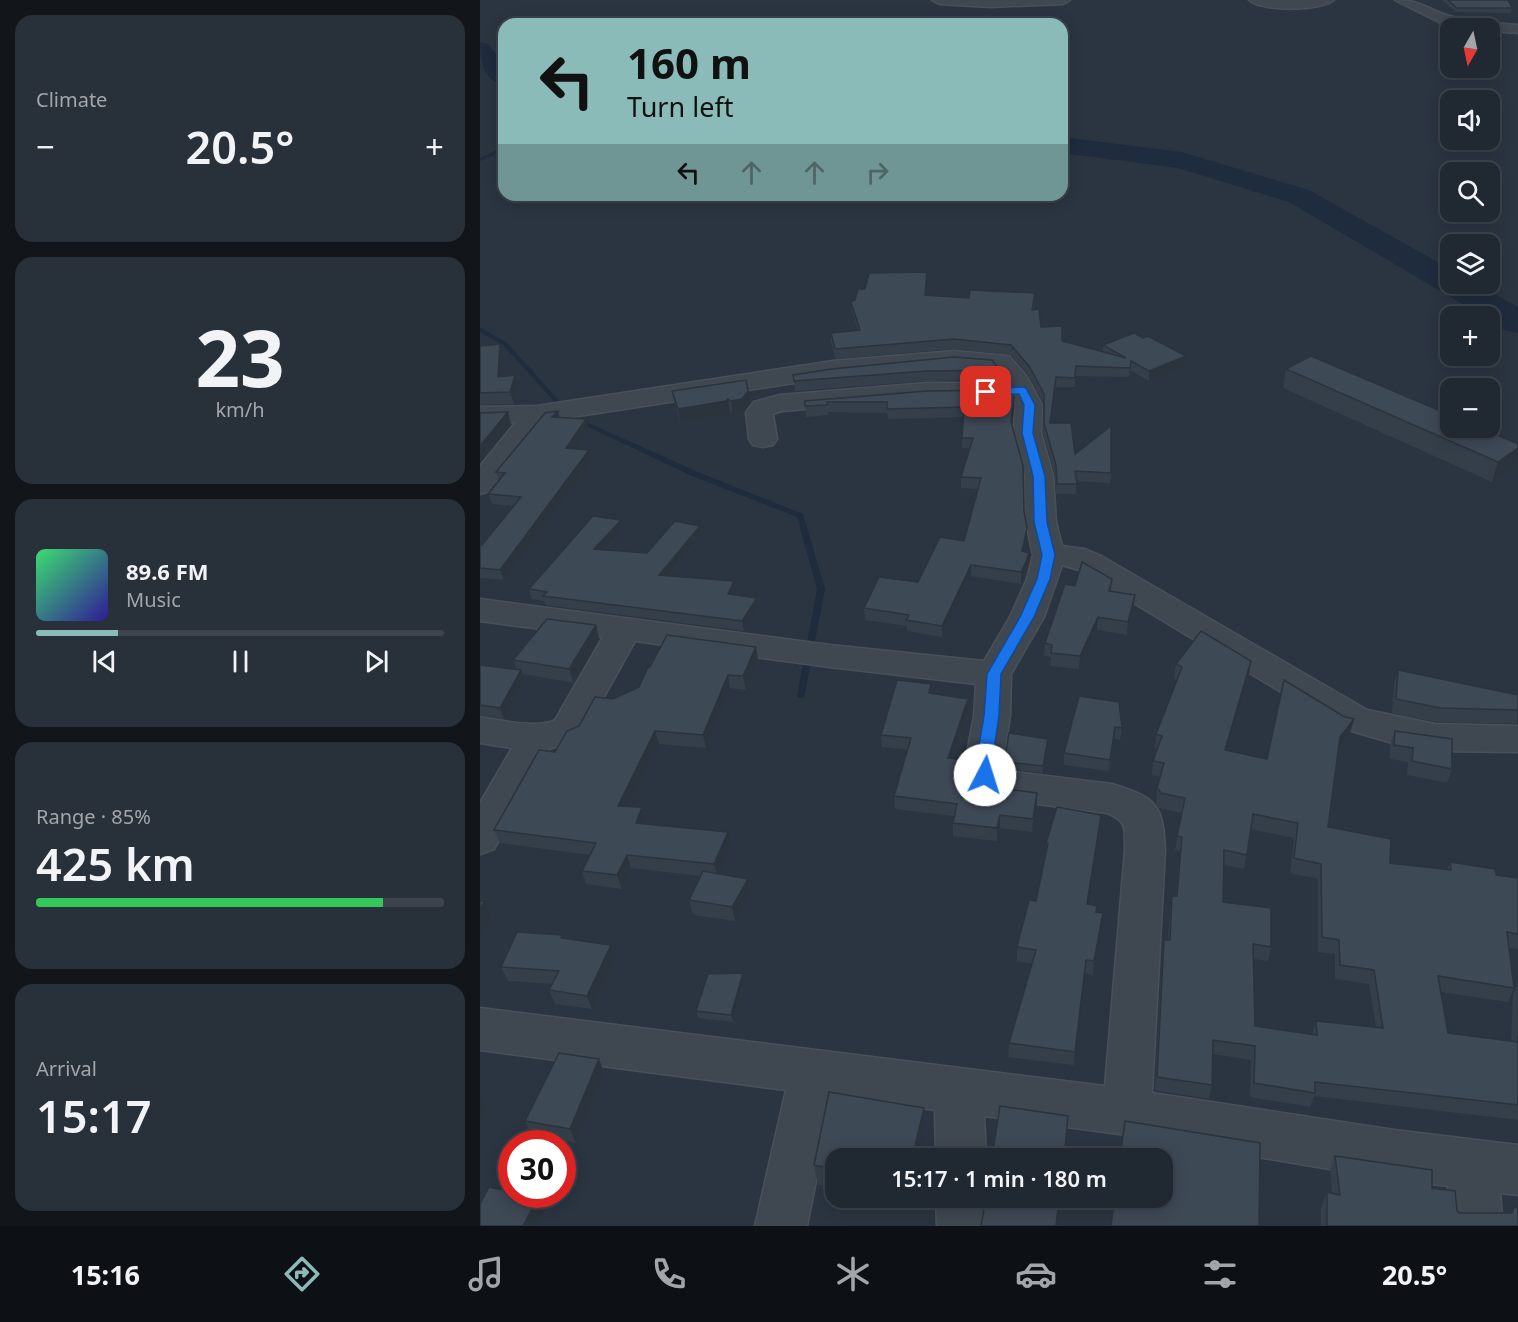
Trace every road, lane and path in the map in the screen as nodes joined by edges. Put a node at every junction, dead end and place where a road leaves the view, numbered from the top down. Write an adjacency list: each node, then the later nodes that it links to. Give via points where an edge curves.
1 (939, 0): 2 (street)
2 (1063, 0)
3 (1256, 0): 4 (street, via 1279,5)
4 (1327, 0)
5 (1402, 0): 6 (street, via 1446,20)
6 (1518, 29)
7 (1022, 390): 8 (street, via 1000,361 954,358 833,369); 10 (street, via 927,391 780,403 759,412); 12 (street, via 1029,405 1027,433 1039,476 1041,522)
8 (547, 412): 9 (street); 11 (street)
9 (480, 415)
10 (763, 439)
11 (480, 485)
12 (1049, 555): 15 (street, via 1027,617); 18 (street, via 1073,556 1090,563 1354,719 1442,740)
13 (480, 610): 14 (street)
14 (625, 629): 15 (street); 17 (street, via 568,729 562,734)
15 (994, 674): 23 (street, via 985,775 1006,786 1113,799 1134,808 1144,821)
16 (480, 730): 17 (street)
17 (538, 736): 19 (street)
18 (1518, 739)
19 (480, 838)
20 (480, 1029): 21 (street)
21 (814, 1071): 22 (street); 27 (street)
22 (959, 1090): 23 (street); 24 (street)
23 (1127, 1112): 25 (street, via 1394,1155)
24 (961, 1148)
25 (1495, 1167): 29 (street)
26 (962, 1208): 28 (street)
27 (781, 1226)
28 (963, 1226)
29 (1477, 1226)

